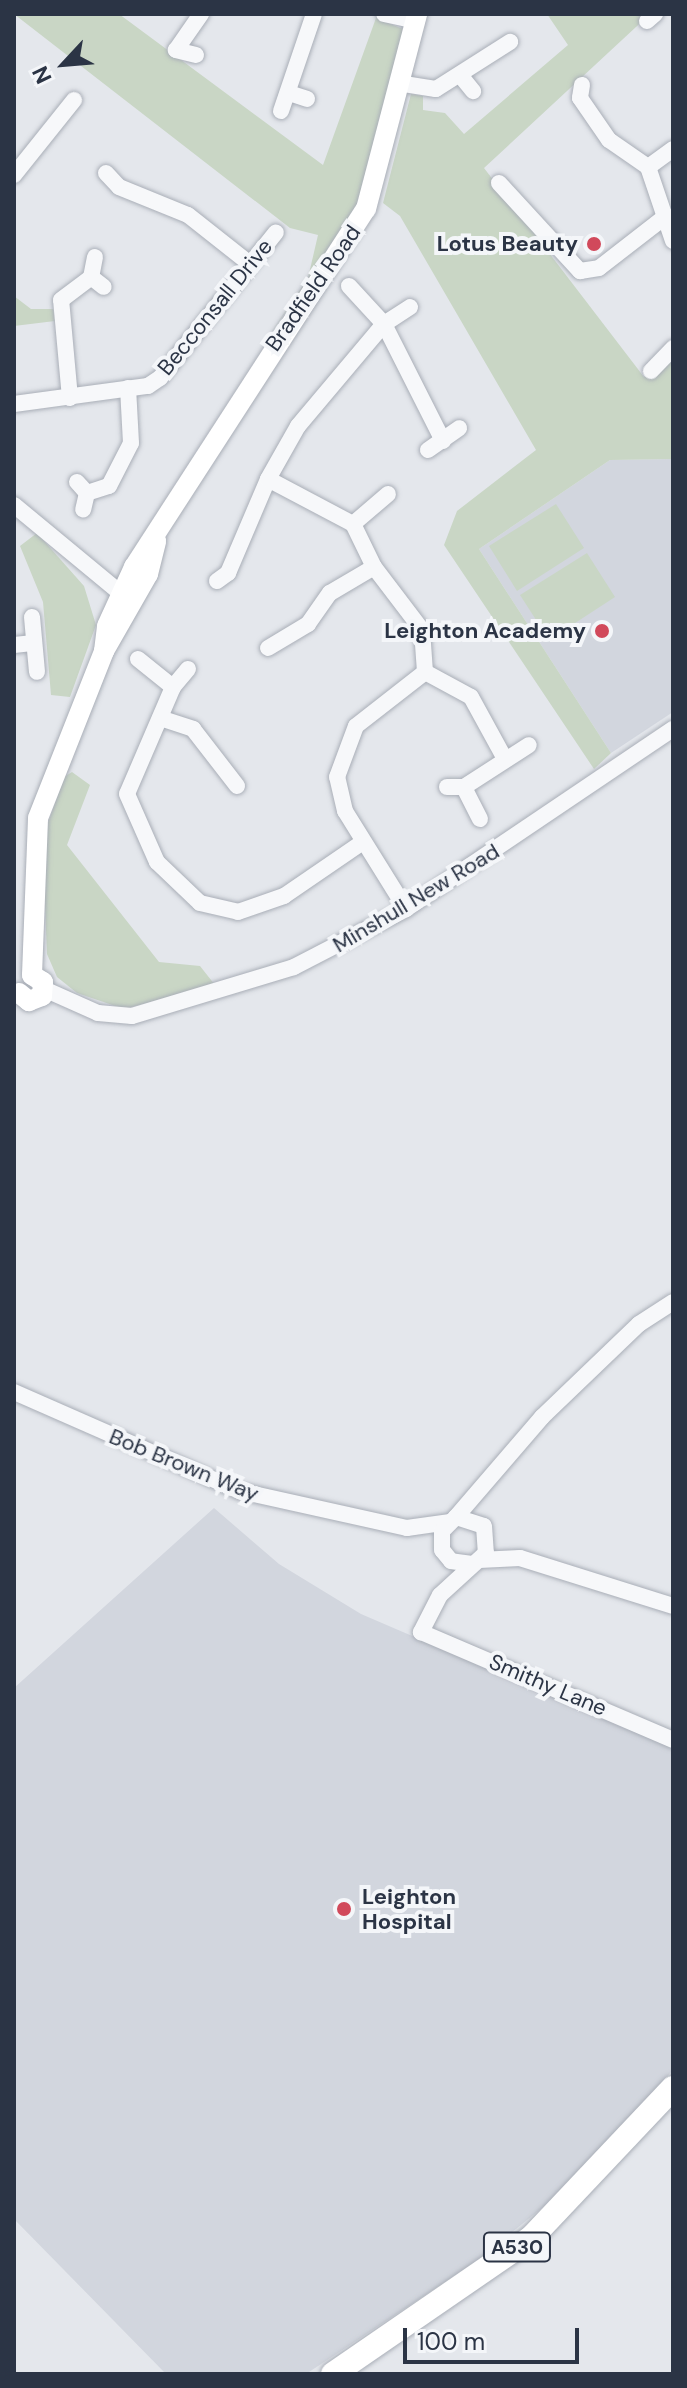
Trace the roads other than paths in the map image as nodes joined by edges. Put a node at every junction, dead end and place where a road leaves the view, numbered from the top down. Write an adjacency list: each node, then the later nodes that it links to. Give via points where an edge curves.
1 (201, 14): 6 (street, via 176,50)
2 (314, 14): 11 (street)
3 (384, 14): 4 (street)
4 (416, 18): 8 (main road, Bradfield Road)
5 (510, 42): 7 (street)
6 (196, 55)
7 (460, 75): 8 (street, via 436,89); 10 (street)
8 (404, 84): 43 (main road, Bradfield Road, via 354,232 271,346)
9 (582, 85): 16 (street, via 580,98 609,140)
10 (473, 91)
11 (289, 93): 12 (street); 14 (street)
12 (307, 99)
13 (74, 100): 18 (street)
14 (281, 111)
15 (673, 149): 16 (street)
16 (648, 167): 20 (street)
17 (106, 173): 24 (street, via 119,187 188,215)
18 (14, 175)
19 (499, 183): 20 (street, via 580,271 599,268)
20 (666, 216): 22 (street)
21 (276, 232): 24 (street, Becconsall Drive)
22 (673, 241)
23 (95, 257): 31 (street, via 98,282 61,300)
24 (250, 264): 30 (street, Becconsall Drive, via 160,378)
25 (349, 286): 27 (street)
26 (410, 307): 27 (street)
27 (384, 324): 34 (street); 36 (street, via 298,426)
28 (673, 348): 29 (street)
29 (651, 371)
30 (128, 388): 31 (street, Becconsall Drive); 38 (street, via 131,443 109,486)
31 (70, 398): 32 (street, Becconsall Drive)
32 (14, 404)
33 (459, 428): 34 (street)
34 (443, 441): 35 (street)
35 (428, 450)
36 (268, 479): 40 (street); 42 (street)
37 (388, 494): 40 (street)
38 (82, 495)
39 (14, 505): 43 (street)
40 (353, 524): 41 (street)
41 (374, 567): 47 (street, via 330,593); 51 (street, via 422,630)
42 (228, 578)
43 (126, 599): 61 (main road, Bradfield Road, via 36,828)
44 (32, 617): 45 (street)
45 (34, 643): 46 (street); 50 (street)
46 (14, 645)
47 (276, 651)
48 (138, 659): 52 (street)
49 (188, 669): 52 (street)
50 (37, 672)
51 (425, 672): 56 (street, via 471,697); 59 (street, via 356,726 343,750 339,792)
52 (173, 687): 53 (street)
53 (160, 718): 57 (street, via 193,729); 59 (street, via 149,754 129,783 129,806 152,856 200,903 238,912 268,903)
54 (673, 729): 60 (street, Minshull New Road)
55 (529, 745): 56 (street)
56 (505, 759): 58 (street, via 456,787)
57 (236, 775)
58 (480, 819)
59 (363, 842): 60 (street)
60 (406, 909): 61 (street, Minshull New Road, via 294,967 177,1008 116,1016)
61 (38, 982): 62 (main road, via 21,980)
62 (16, 994)
63 (673, 1302): 65 (street, via 639,1324 542,1417)
64 (14, 1392): 67 (street, Bob Brown Way, via 240,1491)
65 (491, 1484): 66 (street); 68 (street)
66 (452, 1520): 67 (street, Bob Brown Way); 68 (street); 69 (street)
67 (407, 1528): 69 (street, Bob Brown Way)
68 (486, 1529): 70 (street); 71 (street)
69 (444, 1553): 71 (street, Bob Brown Way); 72 (street)
70 (520, 1558): 71 (street); 73 (street)
71 (475, 1562): 72 (street)
72 (440, 1595): 74 (street, Smithy Lane, via 421,1632)
73 (673, 1606)
74 (673, 1740)
75 (673, 2088): 76 (highway, A530, via 532,2237)
76 (333, 2374)

